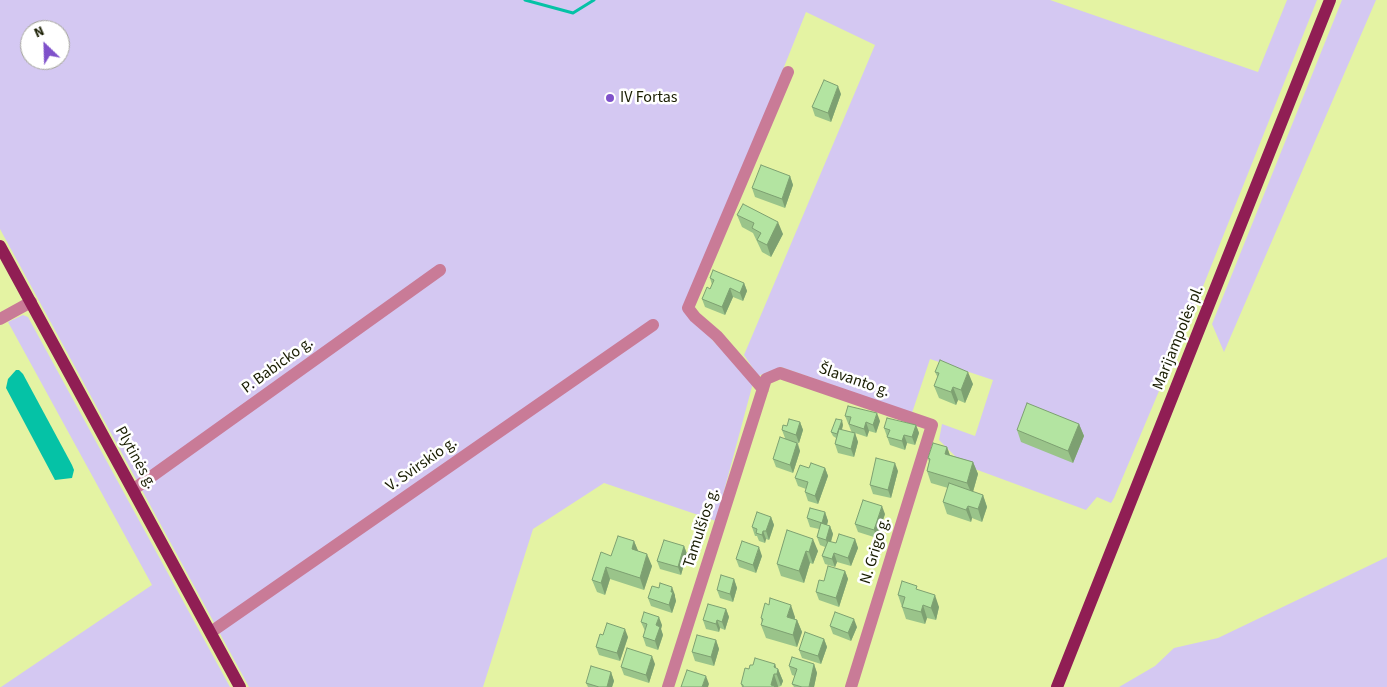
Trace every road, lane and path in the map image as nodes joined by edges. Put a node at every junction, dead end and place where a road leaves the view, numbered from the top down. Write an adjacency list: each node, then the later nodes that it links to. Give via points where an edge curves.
1 (1330, 0): 15 (main road, Marijampolės pl.)
2 (788, 72): 8 (street, via 688,308)
3 (0, 246): 5 (main road, Plytinės g.)
4 (440, 270): 10 (street, P. Babicko g.)
5 (31, 302): 6 (street); 10 (main road, Plytinės g.)
6 (0, 319)
7 (653, 326): 11 (street, V. Svirskio g.)
8 (765, 384): 9 (street, Šlavanto g., via 780,373); 13 (street, Tamulšios g.)
9 (932, 424): 14 (street, N. Grigo g.)
10 (134, 489): 11 (main road, Plytinės g.)
11 (211, 632): 12 (main road, Plytinės g.)
12 (240, 687)
13 (668, 687)
14 (852, 687)
15 (1057, 687)

